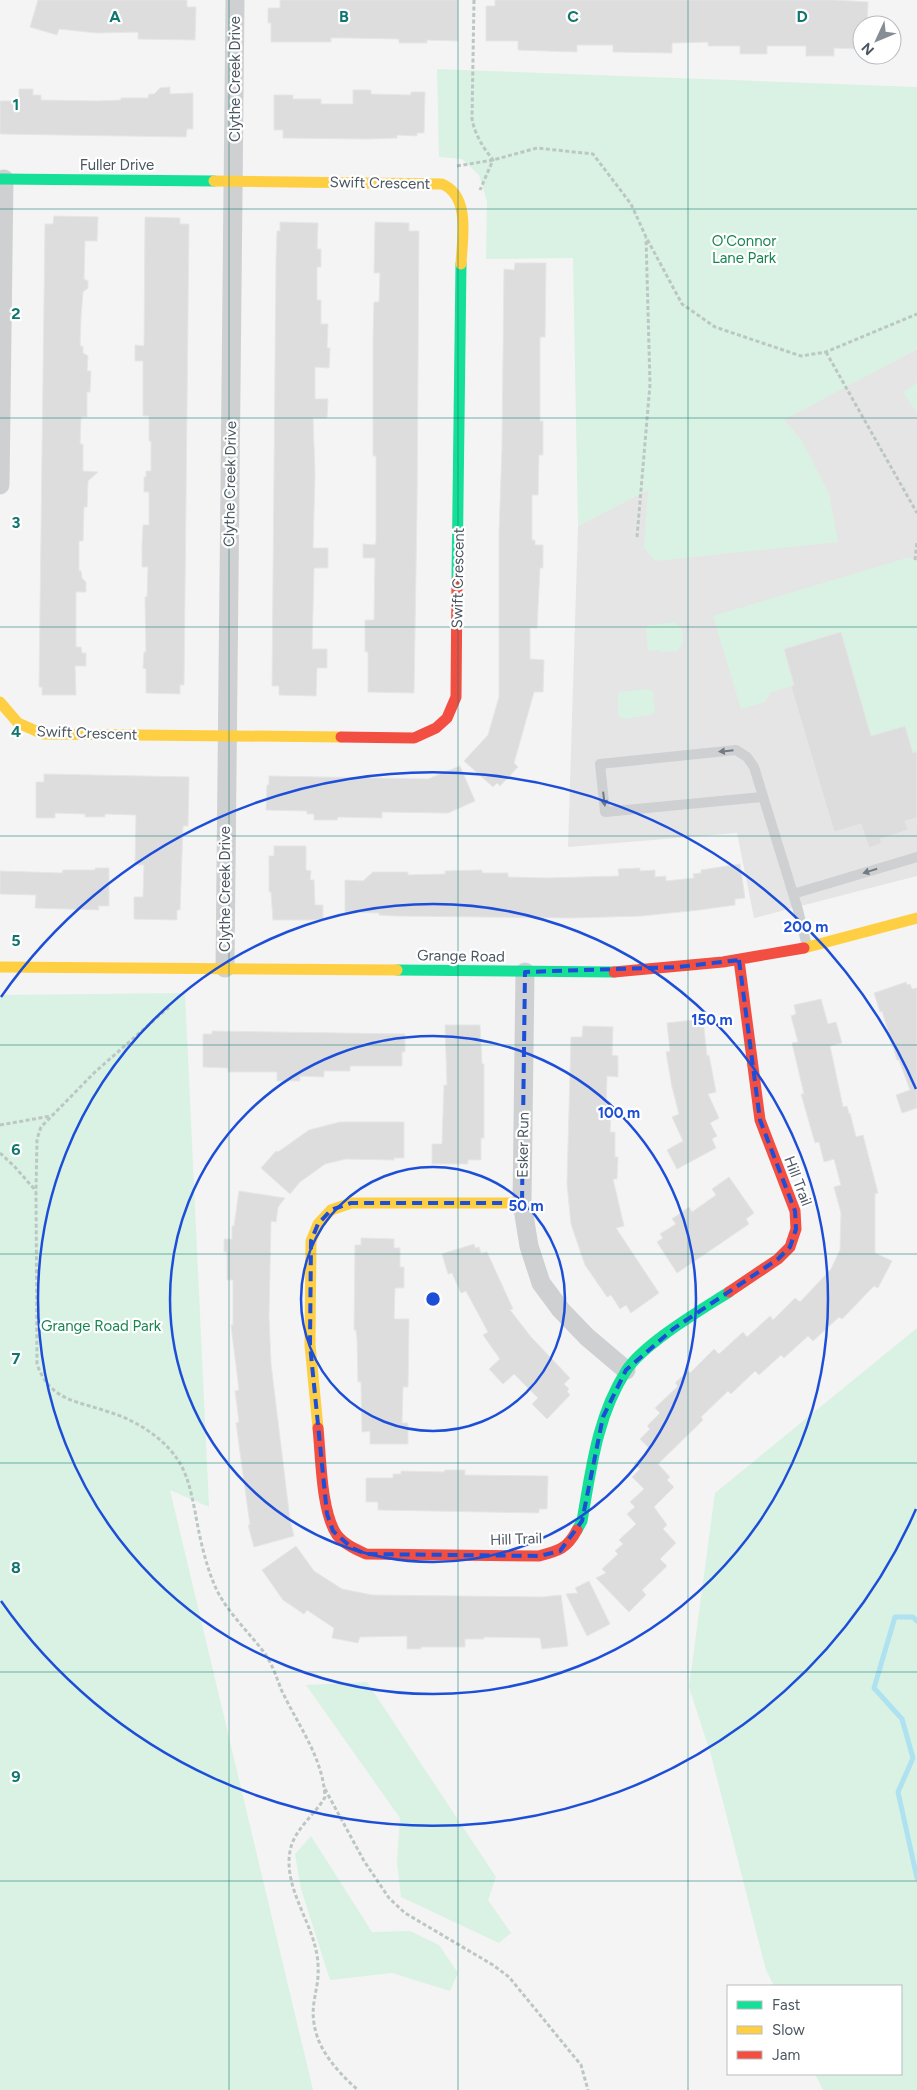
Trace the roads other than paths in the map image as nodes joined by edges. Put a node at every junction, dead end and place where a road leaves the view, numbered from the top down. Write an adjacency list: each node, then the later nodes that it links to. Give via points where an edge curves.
1 (235, 0): 3 (street, Clythe Creek Drive)
2 (2, 179): 3 (street, Fuller Drive); 4 (street)
3 (234, 181): 6 (street, Clythe Creek Drive); 6 (street, Swift Crescent, via 442,184 455,192 460,201 456,697 454,710 446,721 426,735 414,738)
4 (0, 485)
5 (0, 702): 6 (street, Swift Crescent, via 16,724 43,734)
6 (226, 736): 14 (street, Clythe Creek Drive)
7 (762, 796): 7 (lane, one-way to 7, via 754,767 736,750 600,764 606,812); 9 (lane)
8 (917, 857): 9 (lane, one-way to 9)
9 (793, 894): 11 (lane)
10 (917, 918): 11 (street, Grange Road)
11 (807, 947): 12 (street, Grange Road)
12 (739, 960): 15 (street, Grange Road, via 609,972); 17 (street, Hill Trail, via 760,1120 795,1211 796,1229 790,1246 778,1259 673,1329)
13 (0, 966): 14 (street, Grange Road)
14 (225, 968): 15 (street, Grange Road)
15 (525, 972): 16 (street, Esker Run)
16 (522, 1203): 17 (street, Esker Run, via 529,1246 542,1283 561,1310 587,1337); 17 (street, Hill Trail, via 351,1203 331,1210 318,1224 311,1241 310,1345 327,1514 333,1531 342,1542 366,1554 538,1556 560,1551 573,1538 582,1521 603,1417)
17 (626, 1370)

